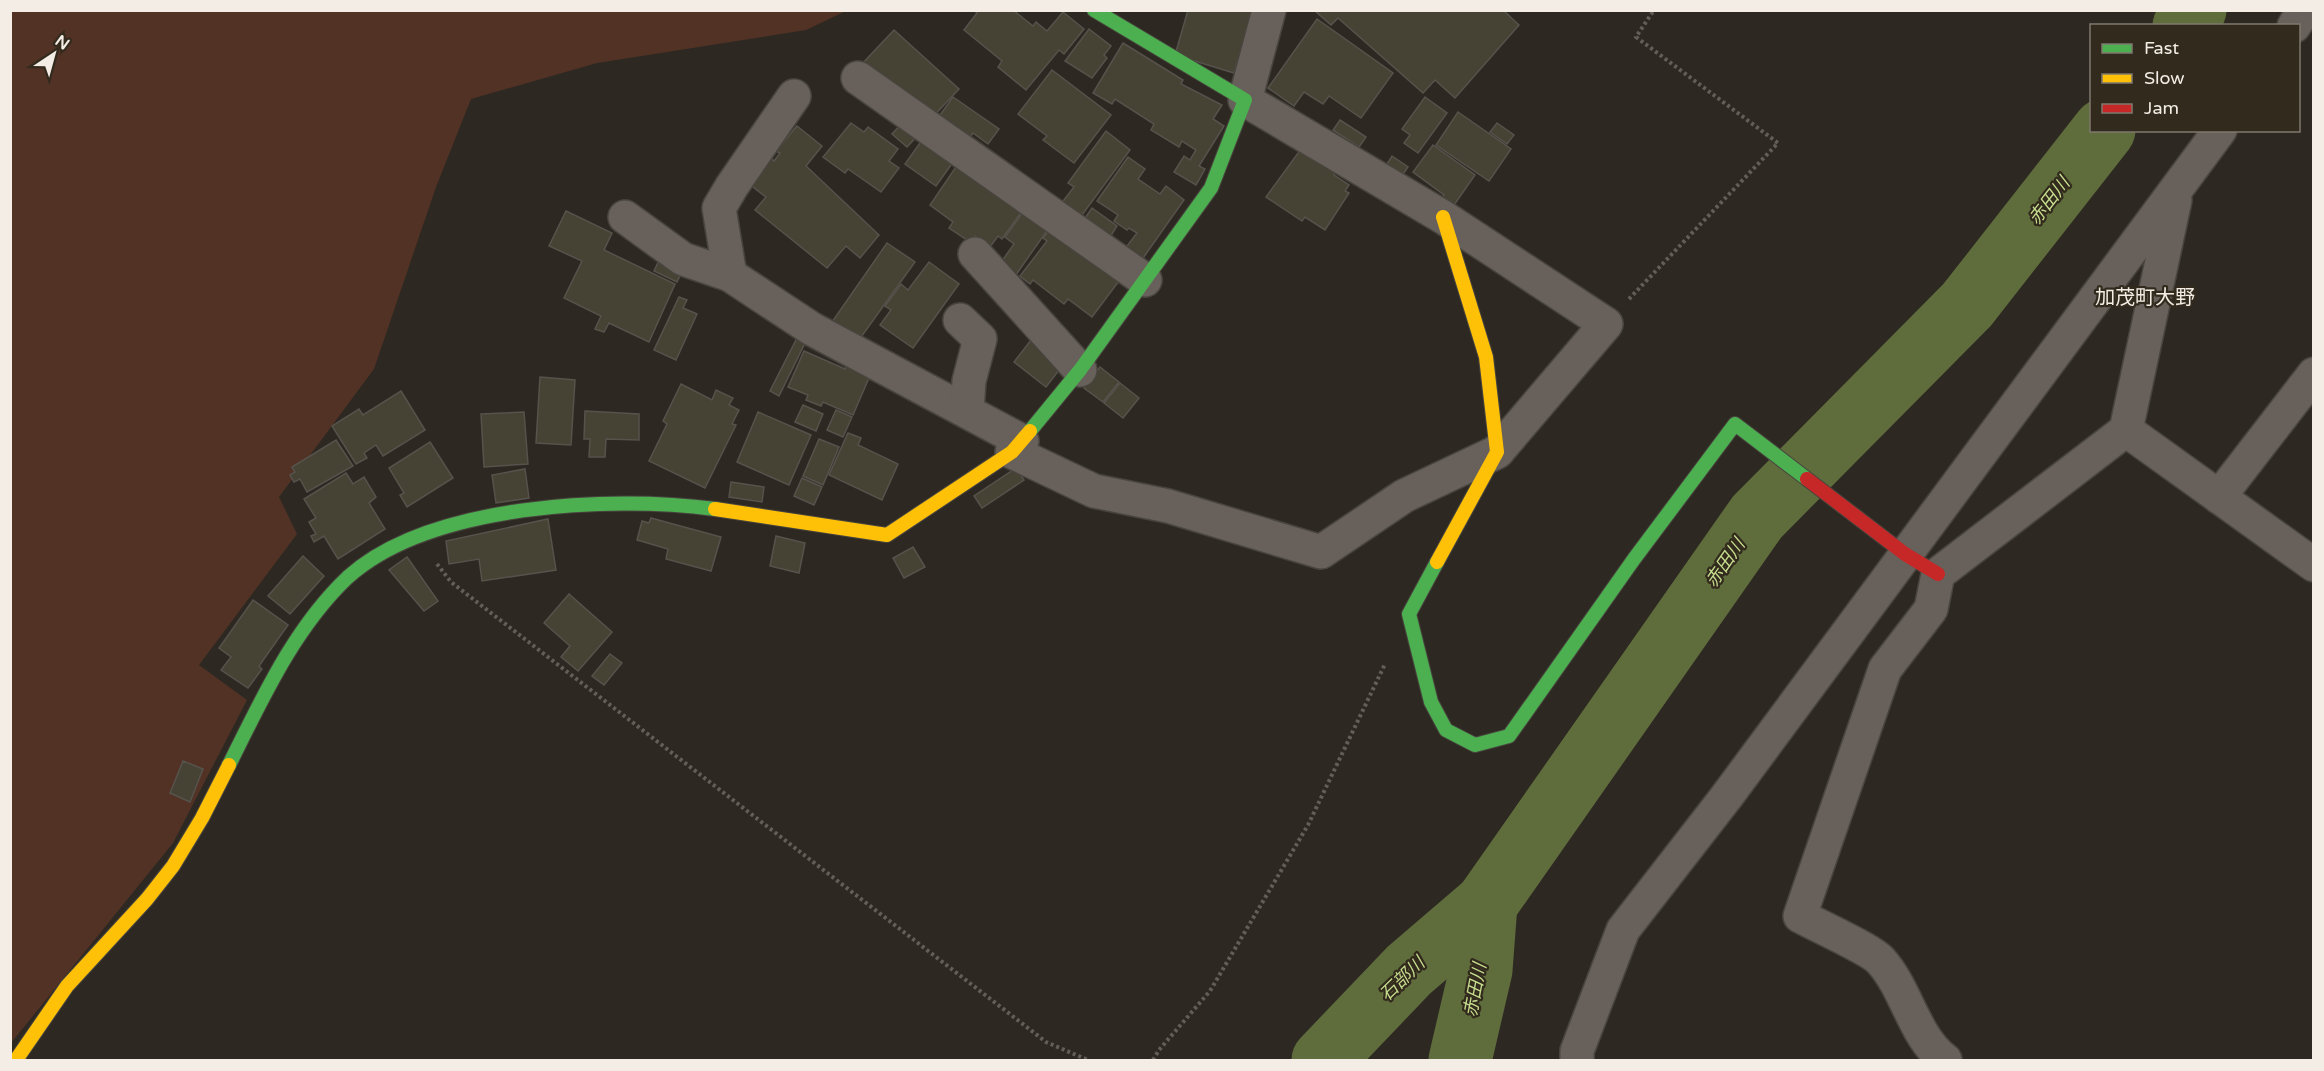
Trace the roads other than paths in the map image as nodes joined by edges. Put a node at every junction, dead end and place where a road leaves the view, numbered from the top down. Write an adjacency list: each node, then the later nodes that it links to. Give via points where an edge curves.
1 (1094, 10): 7 (street)
2 (1269, 10): 7 (street)
3 (2304, 10): 4 (street)
4 (2295, 24)
5 (858, 78): 14 (street)
6 (794, 96): 13 (street, via 719,208)
7 (1245, 100): 11 (street); 14 (street, via 1211,188)
8 (2219, 132): 9 (street)
9 (2177, 192): 19 (street); 23 (street)
10 (625, 216): 13 (street, via 683,259)
11 (1443, 216): 21 (street, via 1486,357); 21 (street, via 1606,324)
12 (975, 254): 16 (street)
13 (730, 275): 18 (street, via 812,329)
14 (1145, 280): 16 (street)
15 (960, 320): 18 (street, via 980,339 969,381)
16 (1080, 370): 20 (street)
17 (2313, 374): 22 (street)
18 (967, 411): 20 (street)
19 (2126, 430): 22 (street); 25 (street)
20 (1017, 446): 21 (street, via 1094,491 1168,506 1321,552 1404,496); 26 (street, via 887,535 708,508 635,506 496,514 416,537 373,558 326,601 292,647 183,850 160,883 72,979)
21 (1497, 452): 23 (street, via 1409,614 1431,702 1446,730 1475,745 1509,736 1735,424)
22 (2219, 497): 24 (street)
23 (1905, 554): 25 (street); 27 (street, via 1623,930 1577,1051)
24 (2313, 565)
25 (1938, 574): 28 (street, via 1931,609 1885,669 1800,916 1880,959 1933,1052)
26 (16, 1060)
27 (1577, 1060)
28 (1946, 1060)

